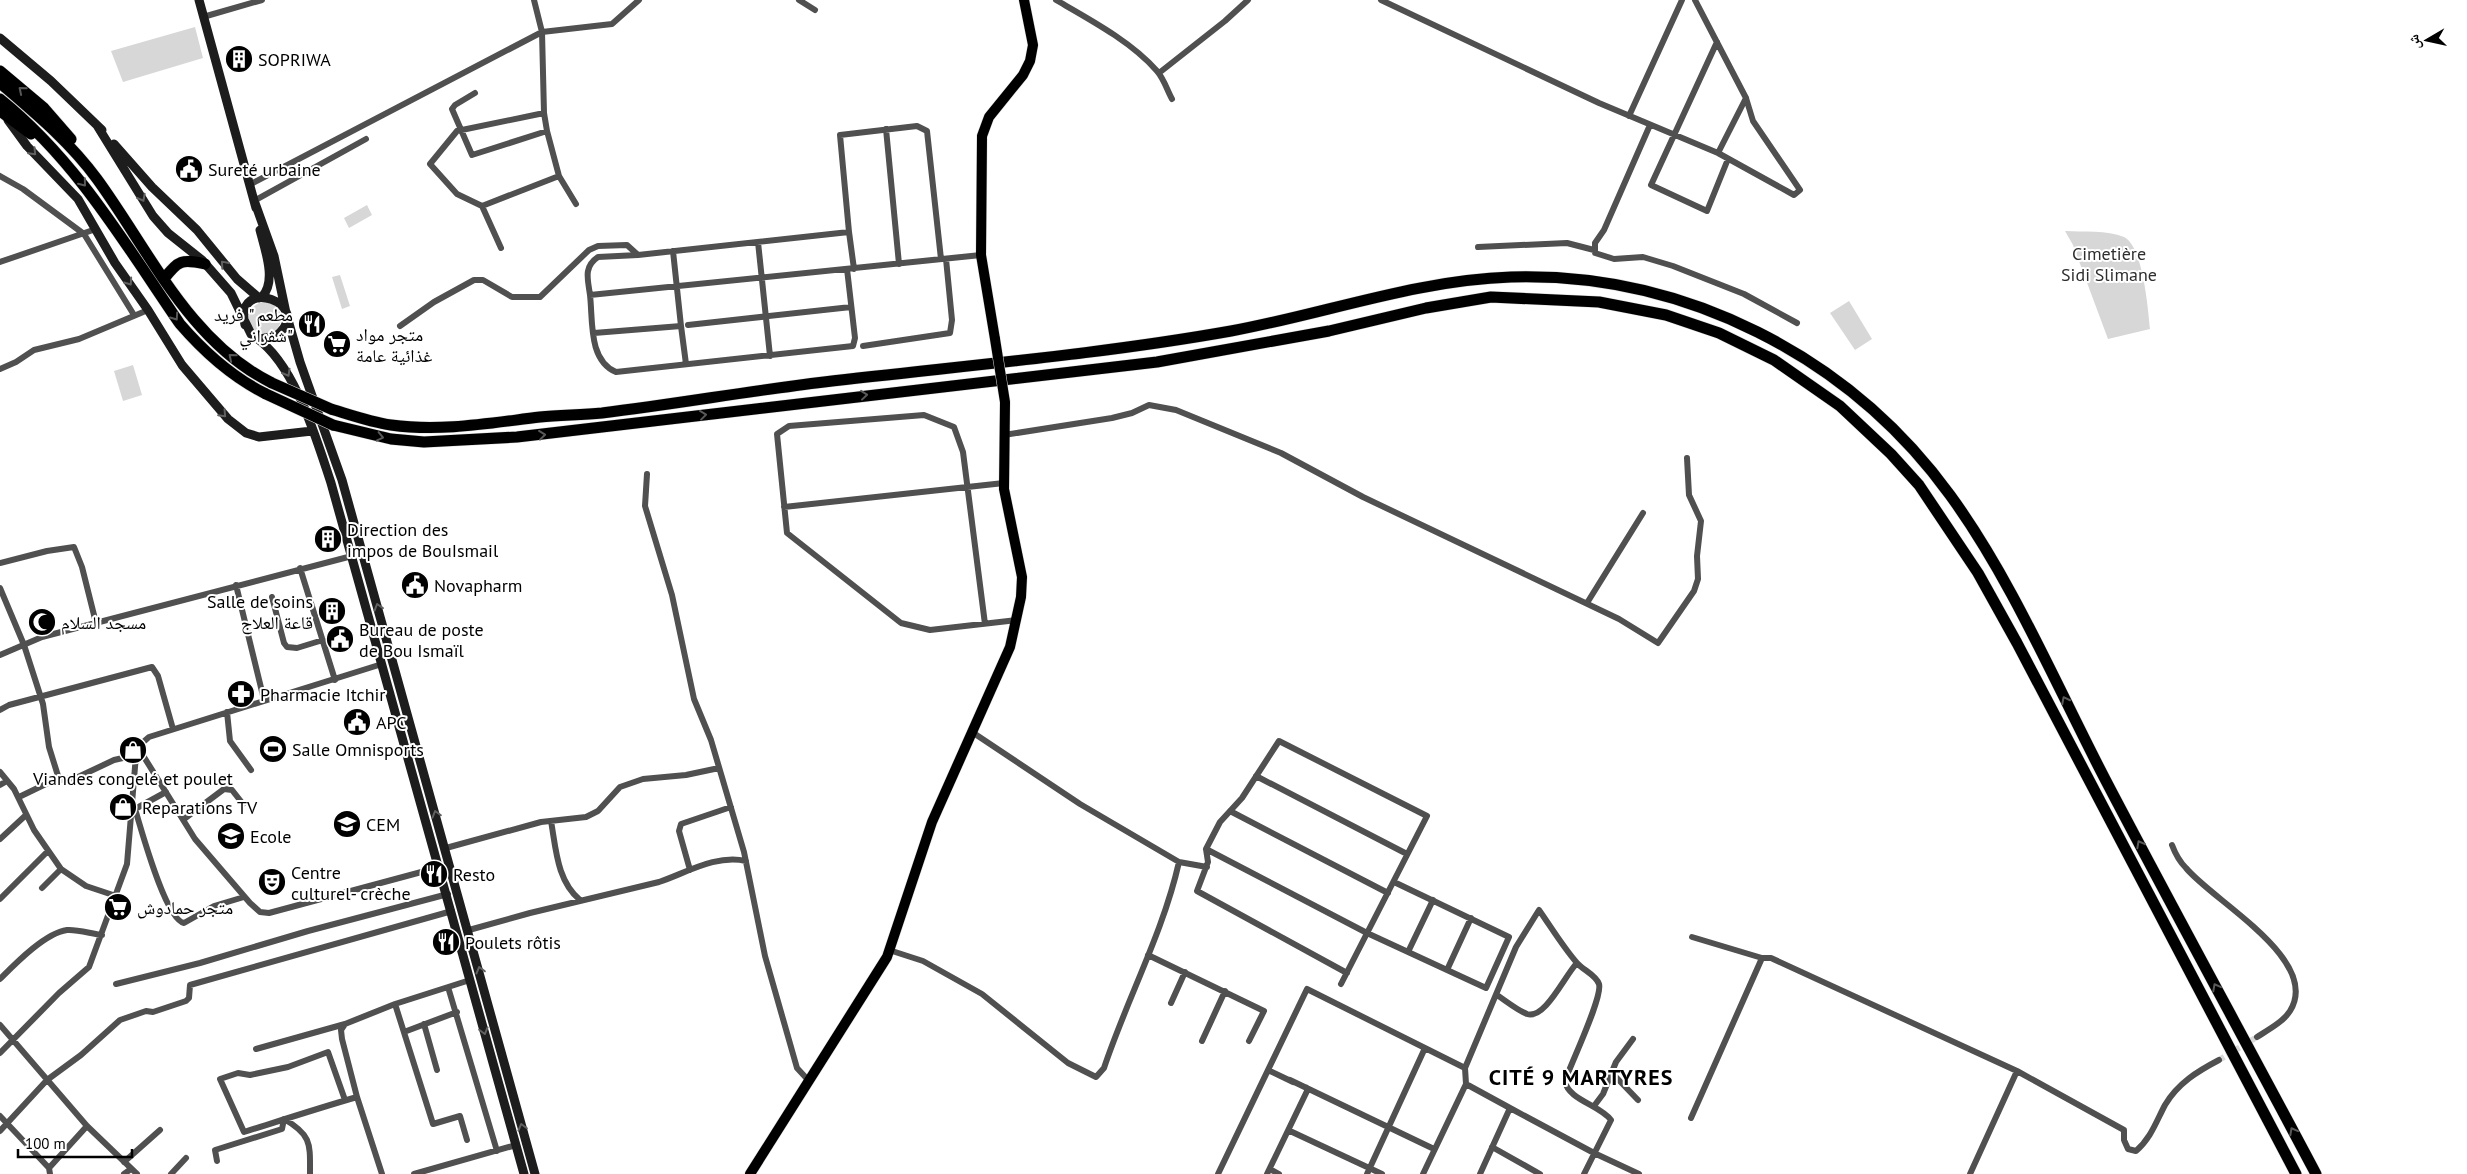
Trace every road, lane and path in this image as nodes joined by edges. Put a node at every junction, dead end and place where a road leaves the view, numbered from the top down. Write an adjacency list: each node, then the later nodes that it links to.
1 (199, 0): 13 (main road)
2 (262, 0): 13 (street)
3 (534, 0): 14 (street)
4 (639, 0): 14 (street)
5 (799, 0): 12 (street)
6 (1024, 0): 53 (main road)
7 (1056, 0): 18 (street)
8 (1248, 0): 18 (street)
9 (1381, 0): 26 (street)
10 (1682, 0): 26 (street)
11 (1695, 0): 16 (street)
12 (816, 10)
13 (203, 18): 39 (main road)
14 (542, 32): 25 (street); 39 (street)
15 (0, 38): 28 (main road)
16 (1717, 42): 21 (street); 32 (street)
17 (0, 71): 43 (highway, one-way to 17)
18 (1159, 73): 23 (street)
19 (0, 84): 43 (highway)
20 (475, 93): 29 (street)
21 (1746, 98): 34 (street); 36 (street)
22 (0, 99): 35 (highway)
23 (1172, 99)
24 (2, 112): 35 (highway); 44 (main road, one-way to 44)
25 (544, 113): 29 (street); 31 (street)
26 (1629, 116): 27 (street)
27 (1650, 125): 32 (street); 50 (street)
28 (98, 127): 56 (main road, one-way to 56); 63 (main road, one-way to 28)
29 (461, 129): 31 (street); 42 (street)
30 (886, 130): 45 (street); 54 (street); 57 (street)
31 (547, 132): 38 (street)
32 (1674, 135): 34 (street); 36 (street)
33 (366, 139): 40 (street)
34 (1718, 154): 36 (street)
35 (62, 158): 238 (highway, one-way to 238, bridge)
36 (1728, 159)
37 (0, 176): 46 (street)
38 (559, 176): 41 (street); 42 (street)
39 (249, 185): 40 (main road)
40 (254, 202): 63 (main road); 66 (main road)
41 (576, 204)
42 (482, 206): 49 (street)
43 (117, 208): 60 (highway)
44 (96, 229): 46 (street); 65 (main road, one-way to 65)
45 (849, 232): 47 (street); 58 (street)
46 (84, 234): 55 (street); 67 (street)
47 (758, 242): 51 (street); 59 (street)
48 (1478, 247): 50 (street)
49 (501, 248)
50 (1594, 250): 69 (street)
51 (674, 251): 52 (street); 61 (street)
52 (638, 255): 62 (street); 72 (street)
53 (981, 255): 54 (street); 80 (main road, bridge)
54 (944, 259): 57 (street); 75 (street)
55 (0, 262)
56 (205, 264): 60 (highway); 70 (main road)
57 (900, 264): 58 (street)
58 (851, 269): 59 (street); 64 (street)
59 (763, 278): 61 (street); 68 (street)
60 (164, 280): 239 (highway, one-way to 60, bridge)
61 (677, 287): 62 (street); 71 (street)
62 (590, 295): 73 (street)
63 (260, 297): 66 (main road); 70 (main road)
64 (851, 307): 68 (street); 76 (street)
65 (148, 310): 67 (street); 79 (main road, one-way to 79)
66 (286, 313): 74 (main road); 127 (main road, one-way to 66)
67 (134, 315): 78 (street)
68 (766, 316): 71 (street); 76 (street)
69 (1797, 323)
70 (245, 325): 74 (main road)
71 (684, 325): 73 (street); 77 (street)
72 (400, 326)
73 (594, 333): 77 (street)
74 (255, 337): 79 (main road, one-way to 79)
75 (863, 346)
76 (770, 356): 77 (street)
77 (686, 364)
78 (0, 369)
79 (312, 431): 87 (main road)
80 (1004, 435): 83 (main road); 93 (street)
81 (1687, 458): 93 (street)
82 (647, 474): 109 (street)
83 (1004, 483): 84 (street); 94 (main road)
84 (967, 487): 85 (street); 85 (street); 96 (street)
85 (784, 507): 96 (street)
86 (1643, 513): 93 (street)
87 (352, 556): 89 (street); 100 (main road)
88 (0, 563): 95 (street)
89 (300, 568): 90 (street); 97 (street)
90 (236, 585): 95 (street); 103 (street)
91 (0, 588): 98 (street)
92 (272, 597): 97 (street)
93 (1586, 603)
94 (1017, 620): 96 (street); 107 (main road)
95 (96, 623): 98 (street)
96 (985, 624)
97 (323, 640): 101 (street)
98 (24, 645): 99 (street); 102 (street)
99 (0, 655)
100 (382, 664): 101 (street); 133 (main road)
101 (335, 680): 103 (street)
102 (41, 696): 104 (street); 106 (street); 113 (street)
103 (264, 700): 105 (street)
104 (0, 710)
105 (226, 712): 106 (street); 110 (street)
106 (173, 729): 108 (street)
107 (972, 732): 132 (street); 152 (main road)
108 (137, 752): 113 (street); 116 (street); 120 (street)
109 (719, 768): 119 (street); 124 (street)
110 (251, 770)
111 (0, 772): 114 (street)
112 (1256, 776): 121 (street); 130 (street); 130 (street)
113 (59, 779): 117 (street)
114 (7, 781): 115 (street); 117 (street)
115 (0, 786)
116 (166, 792): 120 (street); 123 (street)
117 (19, 797): 122 (street)
118 (243, 804): 123 (street)
119 (731, 807): 131 (street); 136 (street)
120 (133, 809): 141 (street); 142 (street)
121 (1230, 811): 128 (street); 139 (street)
122 (26, 815): 125 (street); 129 (street)
123 (184, 820): 142 (street)
124 (551, 821): 127 (street); 144 (street)
125 (0, 839)
126 (2172, 845): 174 (street)
127 (446, 848): 148 (main road)
128 (1206, 849): 134 (street); 149 (street)
129 (48, 851): 135 (street); 143 (street)
130 (1407, 854): 137 (street)
131 (746, 861): 136 (street); 190 (street)
132 (1179, 862): 134 (street); 154 (street)
133 (440, 867): 140 (main road); 142 (street)
134 (1206, 867): 159 (street)
135 (61, 869): 138 (street); 141 (street)
136 (690, 870): 144 (street)
137 (1394, 882): 139 (street); 145 (street)
138 (42, 888)
139 (1388, 893): 149 (street)
140 (448, 894): 146 (main road); 162 (street)
141 (116, 896): 150 (street)
142 (244, 897)
143 (0, 899)
144 (580, 900): 148 (street)
145 (1433, 900): 147 (street); 153 (street)
146 (452, 911): 161 (main road); 188 (street)
147 (1470, 918): 157 (street); 157 (street)
148 (469, 930): 227 (main road, one-way to 148)
149 (1367, 933): 153 (street); 159 (street)
150 (102, 935): 160 (street); 176 (street)
151 (1692, 937): 155 (street)
152 (890, 950): 154 (street); 190 (main road)
153 (1408, 952): 157 (street)
154 (1148, 955): 158 (street)
155 (1762, 958): 186 (street); 199 (street)
156 (1577, 963): 166 (street); 166 (street); 196 (street)
157 (1447, 970)
158 (1184, 972): 165 (street); 167 (street)
159 (1347, 973): 163 (street)
160 (0, 979)
161 (470, 980): 164 (street); 208 (main road, one-way to 208)
162 (116, 984)
163 (1341, 984)
164 (448, 987): 168 (street); 169 (street)
165 (1225, 991): 177 (street); 178 (street)
166 (1497, 995): 183 (street)
167 (1171, 1003)
168 (395, 1004): 170 (street); 173 (street)
169 (457, 1012): 171 (street); 211 (street)
170 (346, 1024): 180 (street); 193 (street)
171 (424, 1024): 173 (street); 184 (street)
172 (0, 1025): 176 (street)
173 (404, 1032): 207 (street)
174 (2257, 1037)
175 (1633, 1039): 187 (street)
176 (12, 1040): 181 (street); 188 (street)
177 (1202, 1041)
178 (1249, 1041)
179 (1425, 1048): 183 (street); 185 (street); 203 (street)
180 (256, 1049)
181 (0, 1053)
182 (2219, 1060): 186 (street)
183 (1465, 1068): 191 (street)
184 (437, 1070)
185 (1268, 1070): 192 (street); 229 (street)
186 (2017, 1071): 237 (street)
187 (1612, 1073): 195 (street); 196 (street)
188 (47, 1080): 201 (street); 202 (street)
189 (1290, 1080): 192 (street)
190 (809, 1081): 228 (main road)
191 (1466, 1084): 197 (street); 210 (street)
192 (1308, 1089): 203 (street); 205 (street)
193 (357, 1096): 194 (street); 224 (street)
194 (345, 1100): 200 (street); 200 (street)
195 (1638, 1100)
196 (1594, 1106): 212 (street)
197 (1510, 1108): 209 (street); 212 (street)
198 (0, 1116): 201 (street)
199 (1691, 1118)
200 (284, 1119): 214 (street); 223 (street)
201 (8, 1124): 206 (street); 217 (street)
202 (87, 1126): 215 (street); 217 (street)
203 (1389, 1128): 210 (street); 218 (street)
204 (160, 1130): 215 (street)
205 (1290, 1130): 218 (street); 219 (street)
206 (0, 1131)
207 (467, 1140)
208 (516, 1145): 211 (street); 226 (main road)
209 (1492, 1147): 233 (street); 234 (street)
210 (1434, 1149): 232 (street)
211 (497, 1151): 225 (street)
212 (1594, 1153): 235 (street); 236 (street)
213 (186, 1158): 222 (street)
214 (217, 1161)
215 (124, 1162): 216 (street)
216 (131, 1169): 220 (street); 221 (street)
217 (49, 1171)
218 (1369, 1171): 231 (street)
219 (1268, 1172): 230 (street)
220 (124, 1174)
221 (137, 1174)
222 (171, 1174)
223 (310, 1174)
224 (382, 1174)
225 (414, 1174)
226 (524, 1174)
227 (535, 1174)
228 (750, 1174)
229 (1218, 1174)
230 (1279, 1174)
231 (1382, 1174)
232 (1422, 1174)
233 (1480, 1174)
234 (1540, 1174)
235 (1584, 1174)
236 (1639, 1174)
237 (1970, 1174)
238 (2296, 1174)
239 (2316, 1174)

